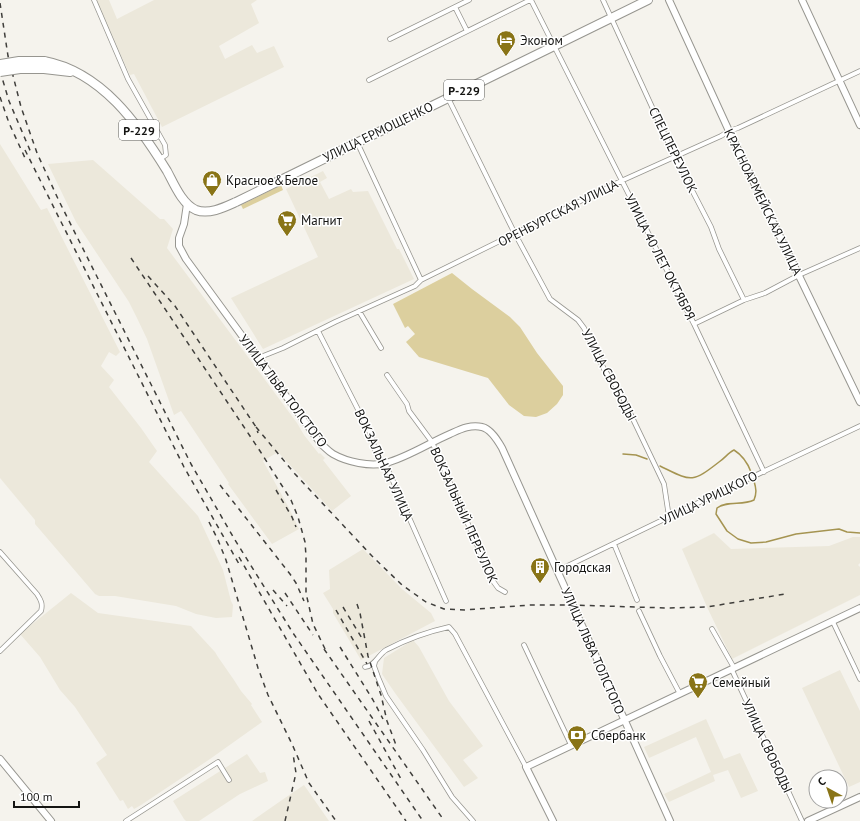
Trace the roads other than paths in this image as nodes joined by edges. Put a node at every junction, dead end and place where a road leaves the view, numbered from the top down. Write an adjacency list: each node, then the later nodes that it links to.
1 (94, 0): 24 (street)
2 (469, 0): 8 (street)
3 (531, 0): 10 (street); 12 (street, УЛИЦА 40 ЛЕТ ОКТЯБРЯ)
4 (603, 0): 9 (street, СПЕЦПЕРЕУЛОК)
5 (648, 0): 9 (highway, УЛИЦА ЕРМОЩЕНКО / Р-229)
6 (669, 0): 21 (street, КРАСНОАРМЕЙСКАЯ УЛИЦА)
7 (802, 0): 18 (street)
8 (454, 7): 10 (street); 11 (street)
9 (611, 18): 12 (highway, УЛИЦА ЕРМОЩЕНКО / Р-229); 23 (street, СПЕЦПЕРЕУЛОК)
10 (467, 31): 17 (street)
11 (390, 39)
12 (554, 46): 19 (highway, УЛИЦА ЕРМОЩЕНКО / Р-229); 25 (street, УЛИЦА 40 ЛЕТ ОКТЯБРЯ)
13 (0, 64): 14 (highway, Р-229, bridge)
14 (44, 65): 16 (highway, Р-229, bridge); 24 (highway, Р-229)
15 (860, 71): 18 (street, ОРЕНБУРГСКАЯ УЛИЦА)
16 (0, 72)
17 (369, 80)
18 (839, 81): 20 (street); 21 (street, ОРЕНБУРГСКАЯ УЛИЦА)
19 (448, 97): 22 (highway, УЛИЦА ЕРМОЩЕНКО / Р-229); 27 (street, УЛИЦА СВОБОДЫ)
20 (860, 126)
21 (728, 131): 23 (street, ОРЕНБУРГСКАЯ УЛИЦА); 29 (street, КРАСНОАРМЕЙСКАЯ УЛИЦА)
22 (357, 142): 26 (highway, УЛИЦА ЕРМОЩЕНКО / Р-229); 30 (street)
23 (675, 157): 25 (street, ОРЕНБУРГСКАЯ УЛИЦА); 31 (street, СПЕЦПЕРЕУЛОК)
24 (159, 159): 26 (highway, Р-229)
25 (621, 181): 27 (street, ОРЕНБУРГСКАЯ УЛИЦА); 33 (street, УЛИЦА 40 ЛЕТ ОКТЯБРЯ)
26 (187, 204): 36 (street, УЛИЦА ЛЬВА ТОЛСТОГО)
27 (516, 234): 30 (street, ОРЕНБУРГСКАЯ УЛИЦА); 43 (street, УЛИЦА СВОБОДЫ)
28 (860, 248): 29 (street)
29 (799, 276): 31 (street); 38 (street, КРАСНОАРМЕЙСКАЯ УЛИЦА)
30 (421, 280): 32 (street, ОРЕНБУРГСКАЯ УЛИЦА)
31 (744, 300): 33 (street)
32 (359, 311): 34 (street, ОРЕНБУРГСКАЯ УЛИЦА); 35 (street)
33 (694, 324): 42 (street, УЛИЦА 40 ЛЕТ ОКТЯБРЯ)
34 (318, 331): 36 (street, ОРЕНБУРГСКАЯ УЛИЦА); 41 (street, ВОКЗАЛЬНАЯ УЛИЦА)
35 (381, 348)
36 (258, 358): 41 (street, УЛИЦА ЛЬВА ТОЛСТОГО)
37 (387, 375): 40 (street, ВОКЗАЛЬНЫЙ ПЕРЕУЛОК)
38 (860, 402)
39 (860, 426): 42 (street, УЛИЦА УРИЦКОГО)
40 (432, 442): 41 (street, УЛИЦА ЛЬВА ТОЛСТОГО); 46 (street, УЛИЦА ЛЬВА ТОЛСТОГО); 47 (street, ВОКЗАЛЬНЫЙ ПЕРЕУЛОК)
41 (385, 463): 49 (street, ВОКЗАЛЬНАЯ УЛИЦА)
42 (764, 472): 43 (street, УЛИЦА УРИЦКОГО)
43 (669, 517): 44 (street, УЛИЦА УРИЦКОГО)
44 (614, 544): 46 (street, УЛИЦА УРИЦКОГО); 48 (street)
45 (0, 552): 55 (street)
46 (557, 571): 61 (street, УЛИЦА ЛЬВА ТОЛСТОГО)
47 (505, 592)
48 (638, 600)
49 (446, 601)
50 (860, 608): 52 (street)
51 (640, 611): 60 (street)
52 (833, 622): 58 (street); 59 (street)
53 (712, 629): 58 (street, УЛИЦА СВОБОДЫ)
54 (524, 645): 62 (street)
55 (0, 651)
56 (375, 662): 57 (street); 64 (street); 69 (street)
57 (365, 667)
58 (732, 670): 60 (street); 72 (street, УЛИЦА СВОБОДЫ)
59 (860, 680)
60 (680, 694): 61 (street)
61 (624, 720): 62 (street); 71 (street, УЛИЦА ЛЬВА ТОЛСТОГО)
62 (571, 745): 64 (street)
63 (0, 759): 67 (street)
64 (526, 768): 70 (street)
65 (229, 780): 68 (street)
66 (860, 797): 73 (street)
67 (51, 821)
68 (126, 821)
69 (473, 821)
70 (553, 821)
71 (670, 821)
72 (802, 821)
73 (808, 821)

